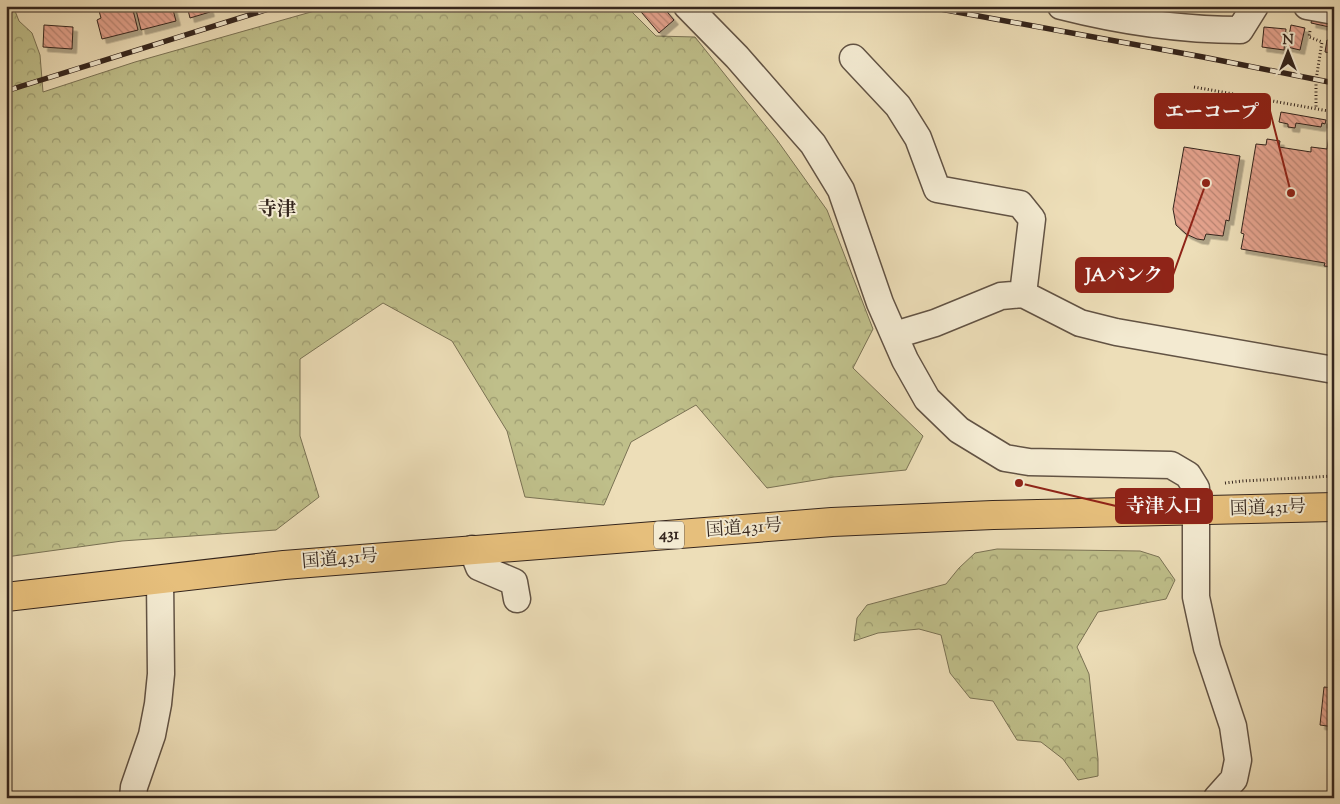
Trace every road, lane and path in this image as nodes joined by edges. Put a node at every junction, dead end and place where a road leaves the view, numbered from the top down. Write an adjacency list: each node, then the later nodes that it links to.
1 (687, 6): 10 (street)
2 (1061, 6): 3 (street)
3 (1255, 6)
4 (1318, 8): 7 (path)
5 (853, 58): 9 (street)
6 (1194, 87): 7 (path)
7 (1316, 108): 8 (path)
8 (1334, 112)
9 (1023, 294): 10 (street); 11 (street)
10 (895, 335): 13 (street)
11 (1334, 370)
12 (1334, 507): 13 (highway, 国道431号 / 431)
13 (1195, 511): 14 (highway, 国道431号 / 431); 19 (street)
14 (472, 549): 15 (highway, 国道431号 / 431); 17 (street)
15 (160, 580): 16 (highway, 国道431号 / 431); 18 (street)
16 (6, 598)
17 (517, 600)
18 (133, 798)
19 (1217, 798)

